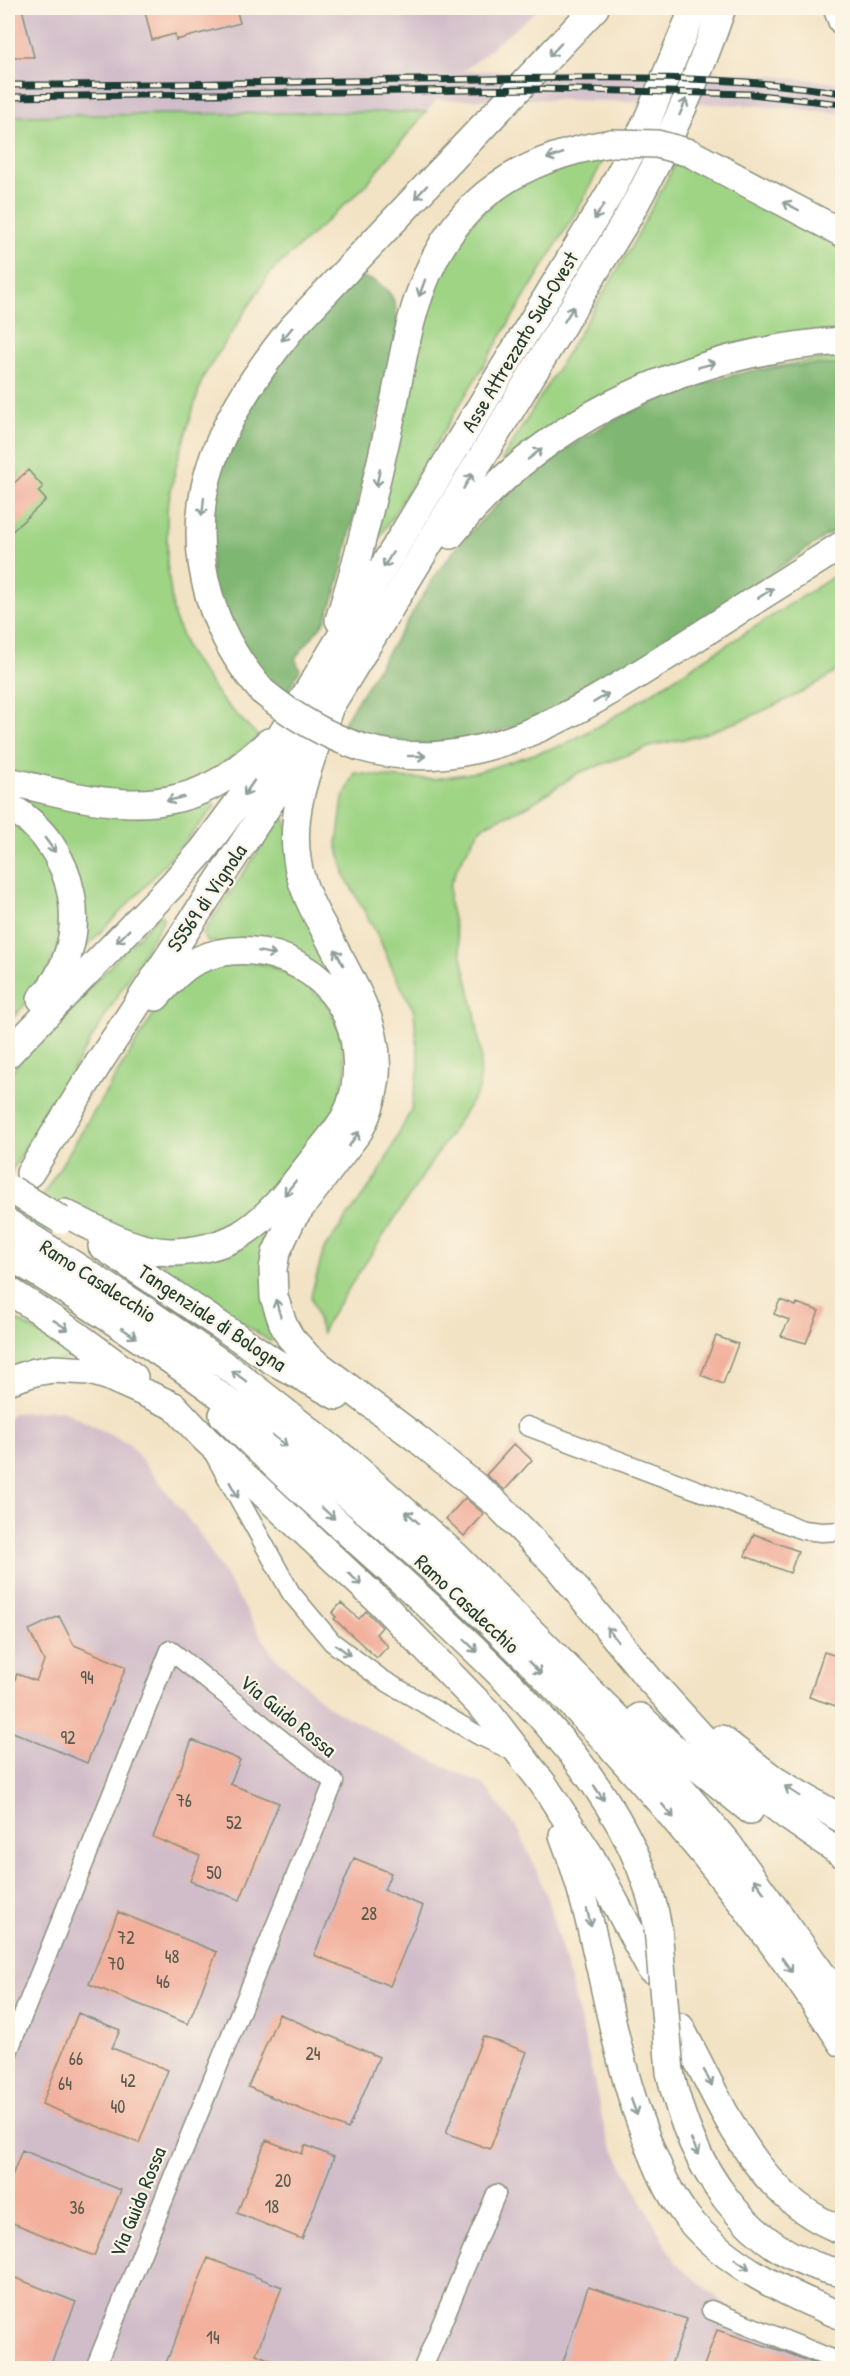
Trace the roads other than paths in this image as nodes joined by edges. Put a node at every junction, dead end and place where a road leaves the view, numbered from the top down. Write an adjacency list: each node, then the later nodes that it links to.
1 (595, 8): 8 (highway, one-way to 8, bridge)
2 (694, 8): 10 (highway, Asse Attrezzato Sud-Ovest, one-way to 10)
3 (722, 8): 9 (highway, Asse Attrezzato Sud-Ovest, one-way to 3)
4 (837, 8): 5 (highway)
5 (843, 21)
6 (843, 233): 10 (highway, one-way to 10, bridge)
7 (843, 341): 9 (highway, one-way to 7)
8 (843, 545)
9 (384, 621): 11 (highway, SS569 di Vignola)
10 (325, 665): 12 (highway, SS569 di Vignola)
11 (329, 709): 17 (highway, SS569 di Vignola); 28 (highway, one-way to 11)
12 (292, 721): 13 (highway, one-way to 13); 16 (highway, SS569 di Vignola, one-way to 16)
13 (8, 781)
14 (8, 806): 15 (highway, one-way to 15)
15 (8, 1044)
16 (8, 1054)
17 (100, 1061): 18 (highway, SS569 di Vignola); 19 (highway, one-way to 19)
18 (17, 1184): 19 (highway, Tangenziale di Bologna, bridge)
19 (62, 1217): 28 (highway, Tangenziale di Bologna)
20 (8, 1223): 30 (highway, Ramo Casalecchio, one-way to 20)
21 (18, 1261): 23 (highway, Ramo Casalecchio, one-way to 23)
22 (10, 1291): 25 (highway, one-way to 25)
23 (164, 1357): 40 (highway, Ramo Casalecchio, one-way to 40); 44 (highway, one-way to 44, bridge)
24 (8, 1382): 25 (highway)
25 (174, 1406): 27 (highway)
26 (527, 1426): 29 (street)
27 (205, 1439): 32 (highway, one-way to 32); 32 (street, one-way to 32)
28 (420, 1442): 31 (highway, one-way to 28)
29 (842, 1531)
30 (456, 1556): 36 (highway); 38 (highway, Ramo Casalecchio, one-way to 30)
31 (649, 1679): 34 (highway, one-way to 31); 35 (highway)
32 (520, 1754): 33 (highway)
33 (544, 1785): 37 (highway); 46 (highway, one-way to 46)
34 (843, 1819)
35 (843, 1854)
36 (843, 1875)
37 (651, 1970)
38 (843, 2002)
39 (680, 2026): 43 (highway, one-way to 43)
40 (843, 2043)
41 (8, 2052): 48 (street, Via Guido Rossa)
42 (496, 2194): 49 (street)
43 (843, 2230)
44 (843, 2273)
45 (711, 2310): 47 (street)
46 (843, 2316)
47 (843, 2363)
48 (95, 2368)
49 (423, 2368)

